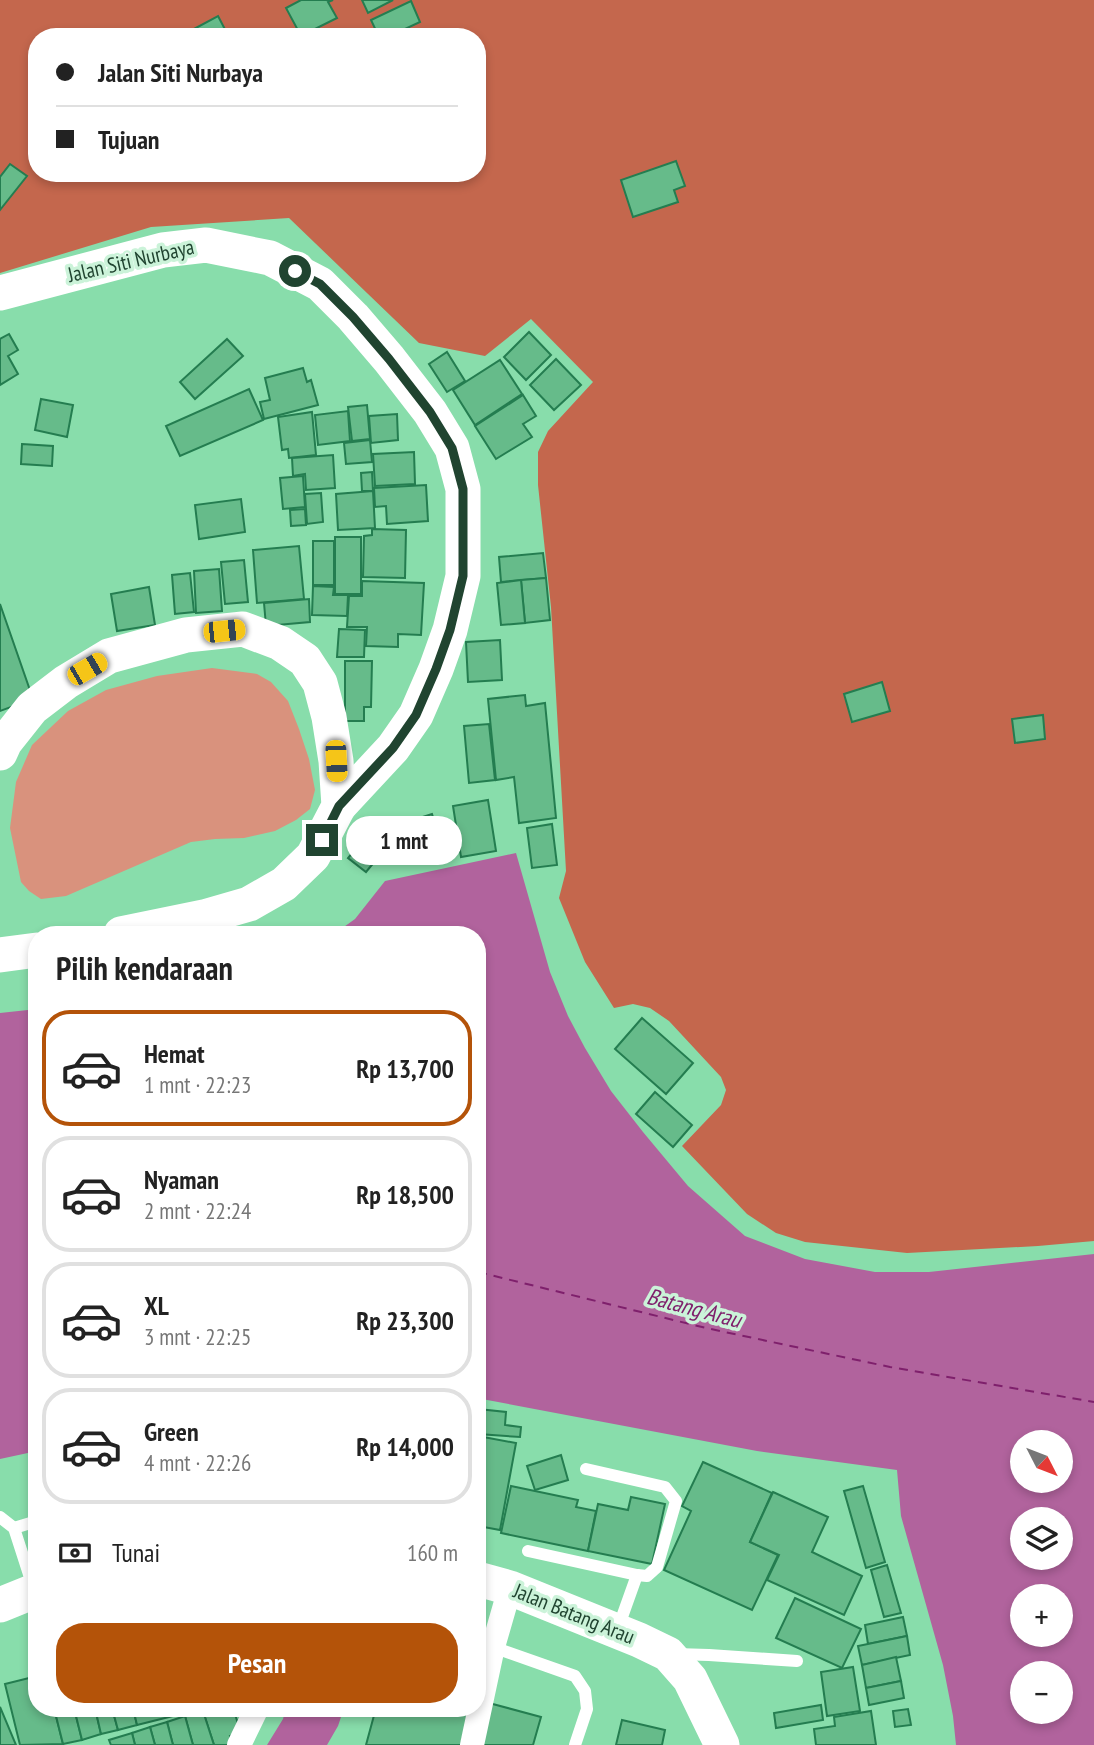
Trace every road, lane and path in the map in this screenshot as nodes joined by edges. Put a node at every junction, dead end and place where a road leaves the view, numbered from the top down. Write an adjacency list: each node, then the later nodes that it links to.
1 (0, 293): 3 (street, Jalan Siti Nurbaya)
2 (0, 753): 3 (street)
3 (339, 806): 4 (street, Jalan Siti Nurbaya)
4 (158, 926)
5 (28, 951): 6 (street)
6 (0, 956)
7 (586, 1469): 13 (lane)
8 (0, 1517): 10 (lane)
9 (28, 1524): 10 (lane)
10 (14, 1528): 12 (lane)
11 (528, 1551): 13 (lane)
12 (28, 1569)
13 (637, 1575): 17 (lane)
14 (494, 1584): 17 (street, Jalan Batang Arau); 18 (street)
15 (28, 1593): 16 (street)
16 (0, 1605)
17 (617, 1631): 19 (street, Jalan Batang Arau)
18 (493, 1647): 21 (street); 26 (lane)
19 (668, 1654): 20 (lane); 27 (street)
20 (797, 1661)
21 (486, 1678)
22 (253, 1717): 24 (street)
23 (477, 1717): 25 (street)
24 (239, 1745)
25 (471, 1745)
26 (575, 1745)
27 (722, 1745)

